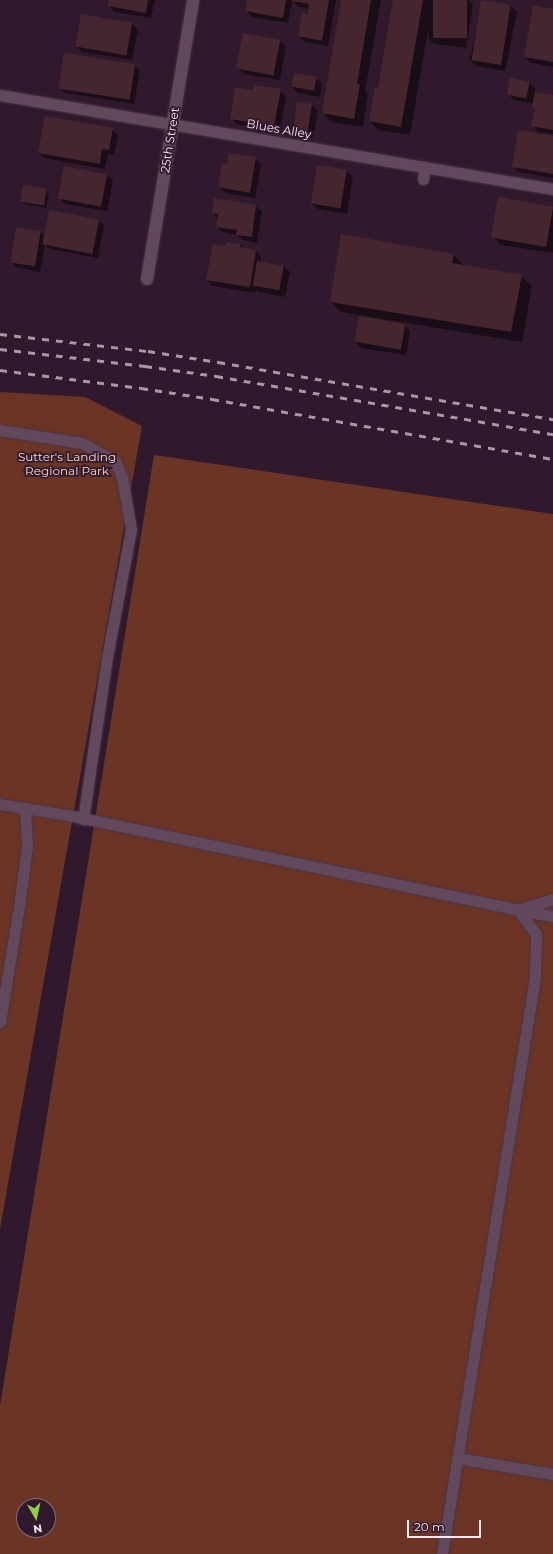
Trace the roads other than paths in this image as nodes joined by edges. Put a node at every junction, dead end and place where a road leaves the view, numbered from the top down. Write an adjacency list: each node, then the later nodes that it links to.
1 (193, 0): 3 (street, 25th Street)
2 (0, 95): 3 (lane, Blues Alley)
3 (172, 124): 4 (lane, Blues Alley); 7 (street, 25th Street)
4 (424, 168): 5 (lane); 6 (lane, Blues Alley)
5 (423, 179)
6 (553, 189)
7 (147, 279)
8 (0, 430): 11 (lane)
9 (0, 804): 10 (lane)
10 (25, 808): 11 (lane); 15 (lane)
11 (83, 819): 13 (lane)
12 (553, 899): 13 (lane)
13 (518, 910): 14 (lane); 16 (lane)
14 (553, 916)
15 (0, 1022)
16 (457, 1458): 17 (lane); 18 (lane)
17 (553, 1474)
18 (442, 1554)

